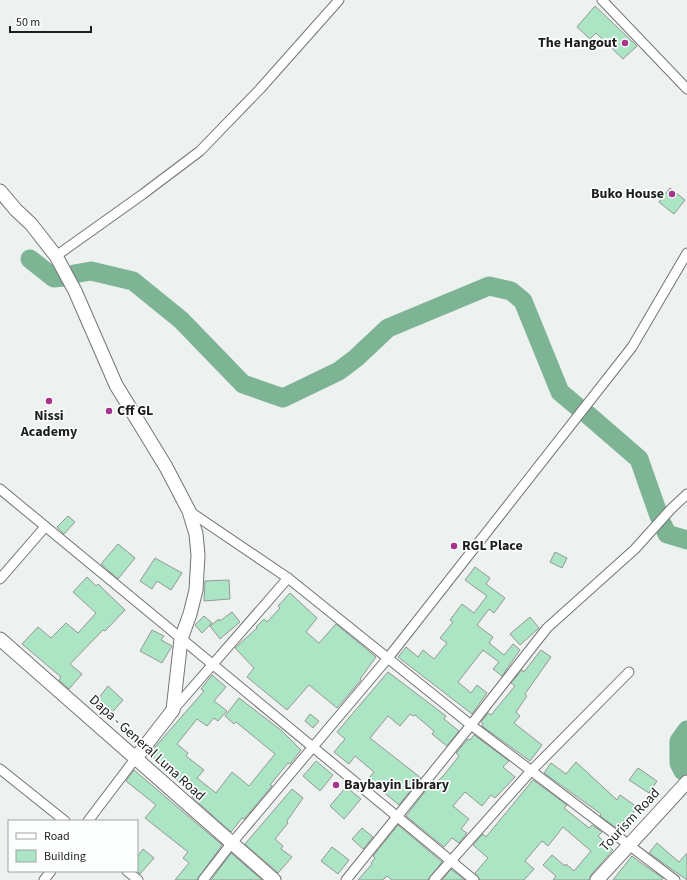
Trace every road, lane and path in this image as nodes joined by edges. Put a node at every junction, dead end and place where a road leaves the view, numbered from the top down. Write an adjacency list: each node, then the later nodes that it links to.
1 (339, 0): 6 (street)
2 (602, 0): 3 (street)
3 (687, 89)
4 (0, 191): 6 (street)
5 (687, 253): 15 (street)
6 (56, 256): 9 (street)
7 (0, 489): 10 (street)
8 (687, 494): 19 (street)
9 (189, 511): 11 (street); 14 (street)
10 (45, 527): 12 (street); 14 (street)
11 (288, 578): 15 (street); 16 (street)
12 (0, 579)
13 (0, 639): 21 (street, Dapa - General Luna Road)
14 (181, 639): 16 (street); 18 (street)
15 (388, 658): 19 (street); 20 (street)
16 (213, 664): 18 (street); 20 (street)
17 (629, 672): 23 (street)
18 (173, 710): 21 (street)
19 (471, 725): 23 (street); 25 (street)
20 (313, 746): 25 (street); 28 (street)
21 (135, 759): 27 (street); 28 (street, Dapa - General Luna Road)
22 (0, 769): 26 (street)
23 (531, 771): 29 (street); 30 (street)
24 (687, 782): 29 (street, Tourism Road)
25 (397, 817): 30 (street); 37 (street)
26 (64, 820)
27 (89, 820)
28 (231, 844): 35 (street); 36 (street, Dapa - General Luna Road)
29 (628, 846): 40 (street, Tourism Road); 41 (street)
30 (450, 861): 38 (street); 39 (street)
31 (50, 872): 33 (street)
32 (128, 872): 34 (street)
33 (44, 880)
34 (138, 880)
35 (203, 880)
36 (274, 880)
37 (346, 880)
38 (434, 880)
39 (474, 880)
40 (597, 880)
41 (675, 880)

